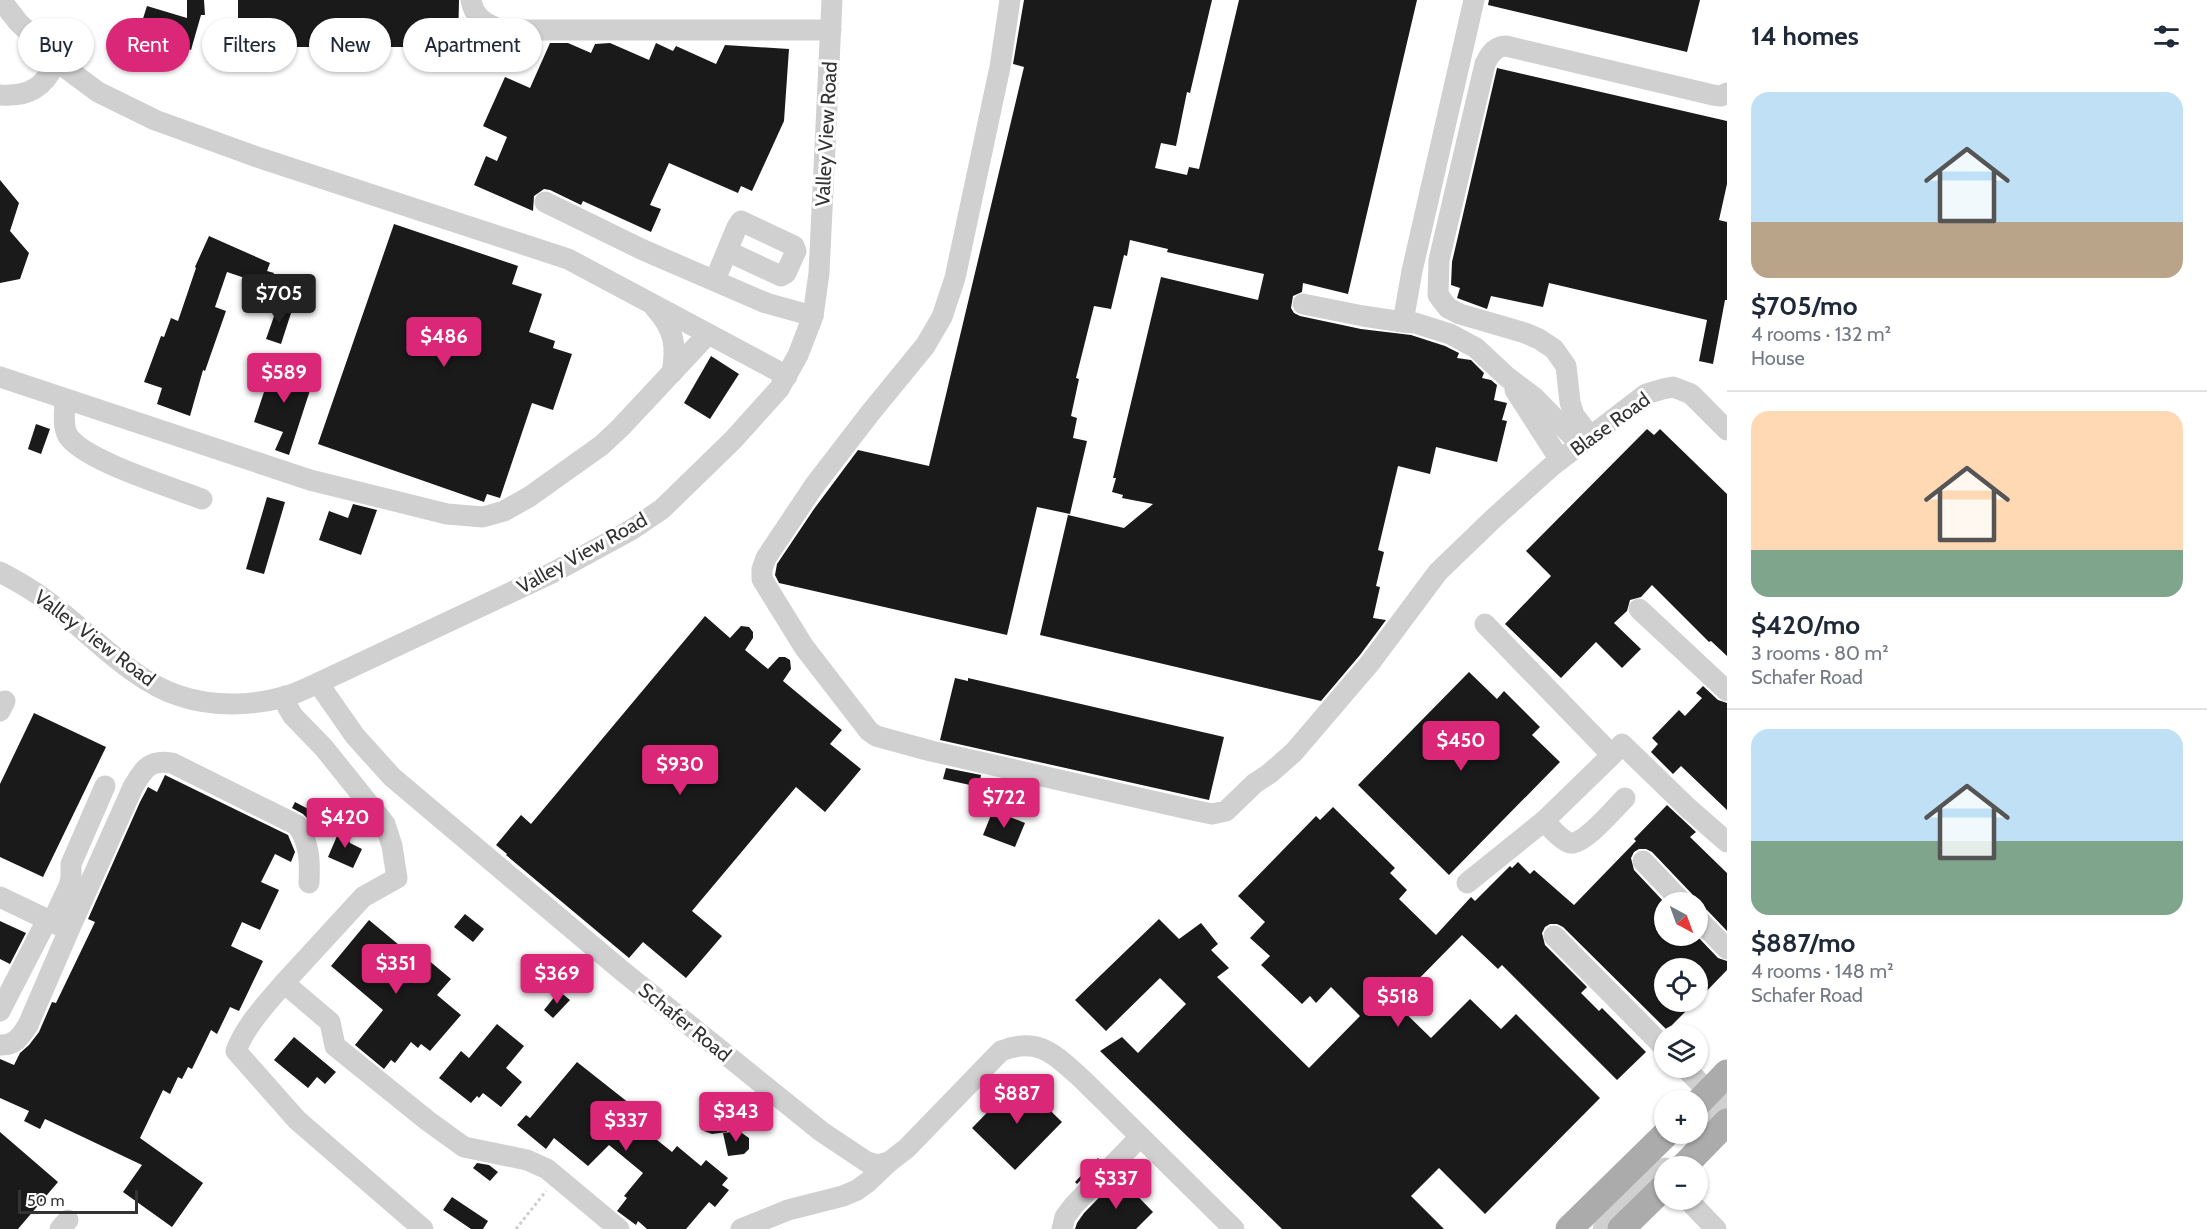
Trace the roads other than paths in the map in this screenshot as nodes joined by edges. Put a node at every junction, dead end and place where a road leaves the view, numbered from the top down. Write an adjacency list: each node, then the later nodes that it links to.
1 (1, 0): 6 (street)
2 (471, 0): 7 (street)
3 (832, 0): 7 (street, Valley View Road)
4 (1010, 0): 27 (street, Blase Road)
5 (1474, 0): 18 (street)
6 (18, 22)
7 (831, 30): 17 (street, Valley View Road)
8 (52, 72): 11 (street)
9 (72, 72): 15 (street)
10 (1727, 93): 26 (street)
11 (0, 95)
12 (545, 202): 14 (street)
13 (727, 251): 14 (street)
14 (715, 280): 17 (street)
15 (650, 302): 19 (street); 20 (street)
16 (1303, 304): 18 (street)
17 (813, 316): 21 (street, Valley View Road)
18 (1403, 322): 23 (street)
19 (708, 334): 20 (street); 21 (street)
20 (672, 373): 24 (street)
21 (787, 375): 32 (street, Valley View Road)
22 (0, 377): 24 (street)
23 (1507, 377): 26 (street); 27 (street)
24 (65, 399): 28 (street)
25 (1727, 430): 26 (street, Blase Road)
26 (1585, 440): 27 (street, Blase Road)
27 (1556, 463)
28 (202, 499)
29 (0, 572): 34 (street, Valley View Road)
30 (1639, 609): 33 (street)
31 (1485, 624): 35 (street)
32 (318, 683): 34 (street, Valley View Road); 62 (street, Schafer Road)
33 (1727, 691)
34 (285, 696): 49 (street)
35 (1612, 755): 38 (street); 39 (street)
36 (105, 786): 45 (street)
37 (1625, 798): 38 (street)
38 (1544, 821): 42 (street)
39 (1727, 842)
40 (1643, 861): 43 (street)
41 (309, 883): 45 (street)
42 (1467, 883)
43 (1673, 892)
44 (0, 897): 45 (street)
45 (56, 924): 50 (street); 52 (street)
46 (1708, 929): 48 (street)
47 (1554, 936): 51 (street)
48 (1727, 949)
49 (284, 983): 67 (street); 68 (street)
50 (0, 1011)
51 (1654, 1037)
52 (0, 1045)
53 (1698, 1078): 54 (street)
54 (1715, 1092): 55 (street)
55 (1708, 1109)
56 (1727, 1122): 61 (main road)
57 (1140, 1137): 62 (street); 70 (street); 71 (street)
58 (1656, 1144): 72 (main road)
59 (1689, 1144): 60 (street)
60 (1677, 1156)
61 (1694, 1156)
62 (889, 1162): 69 (street)
63 (1654, 1180): 73 (street)
64 (1654, 1196): 74 (main road)
65 (1683, 1210): 75 (street)
66 (1696, 1210): 76 (street)
67 (423, 1229)
68 (619, 1229)
69 (741, 1229)
70 (1062, 1229)
71 (1234, 1229)
72 (1569, 1229)
73 (1603, 1229)
74 (1620, 1229)
75 (1696, 1229)
76 (1716, 1229)

